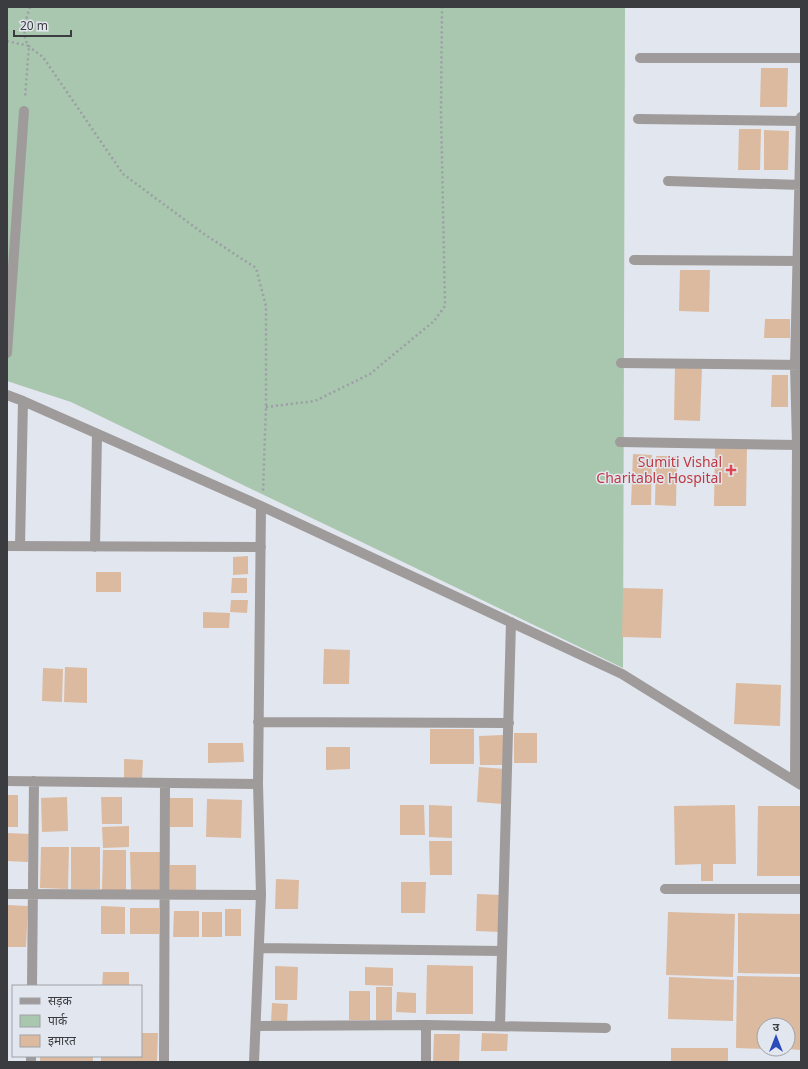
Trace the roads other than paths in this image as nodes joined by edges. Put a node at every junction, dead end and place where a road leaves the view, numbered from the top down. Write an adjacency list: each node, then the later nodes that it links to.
1 (640, 58): 2 (street)
2 (801, 58)
3 (24, 111): 11 (street)
4 (801, 117): 6 (street)
5 (638, 119): 6 (street)
6 (801, 121): 8 (street)
7 (668, 181): 8 (street)
8 (800, 185): 10 (street)
9 (634, 260): 10 (street)
10 (799, 261): 13 (street)
11 (7, 353)
12 (621, 363): 13 (street)
13 (798, 365): 18 (street)
14 (7, 395): 15 (street)
15 (23, 401): 16 (street); 21 (street)
16 (97, 434): 19 (street); 22 (street)
17 (620, 442): 18 (street)
18 (797, 445): 30 (street)
19 (261, 506): 23 (street); 24 (street)
20 (7, 546): 21 (street)
21 (20, 546): 22 (street)
22 (95, 546): 23 (street)
23 (261, 547): 25 (street)
24 (511, 622): 26 (street); 30 (street)
25 (258, 722): 26 (street); 31 (street)
26 (509, 723): 39 (street)
27 (7, 781): 28 (street)
28 (34, 781): 29 (street); 35 (street)
29 (165, 783): 31 (street); 36 (street)
30 (798, 783)
31 (258, 784): 37 (street)
32 (665, 889): 33 (street)
33 (801, 889)
34 (7, 894): 35 (street)
35 (33, 894): 36 (street); 40 (street)
36 (165, 895): 37 (street); 45 (street)
37 (261, 895): 38 (street)
38 (259, 948): 39 (street); 41 (street)
39 (502, 951): 43 (street)
40 (32, 985)
41 (256, 1026): 42 (street); 46 (street)
42 (426, 1026): 43 (street); 47 (street)
43 (500, 1026): 44 (street)
44 (606, 1028)
45 (164, 1062)
46 (254, 1062)
47 (426, 1062)

